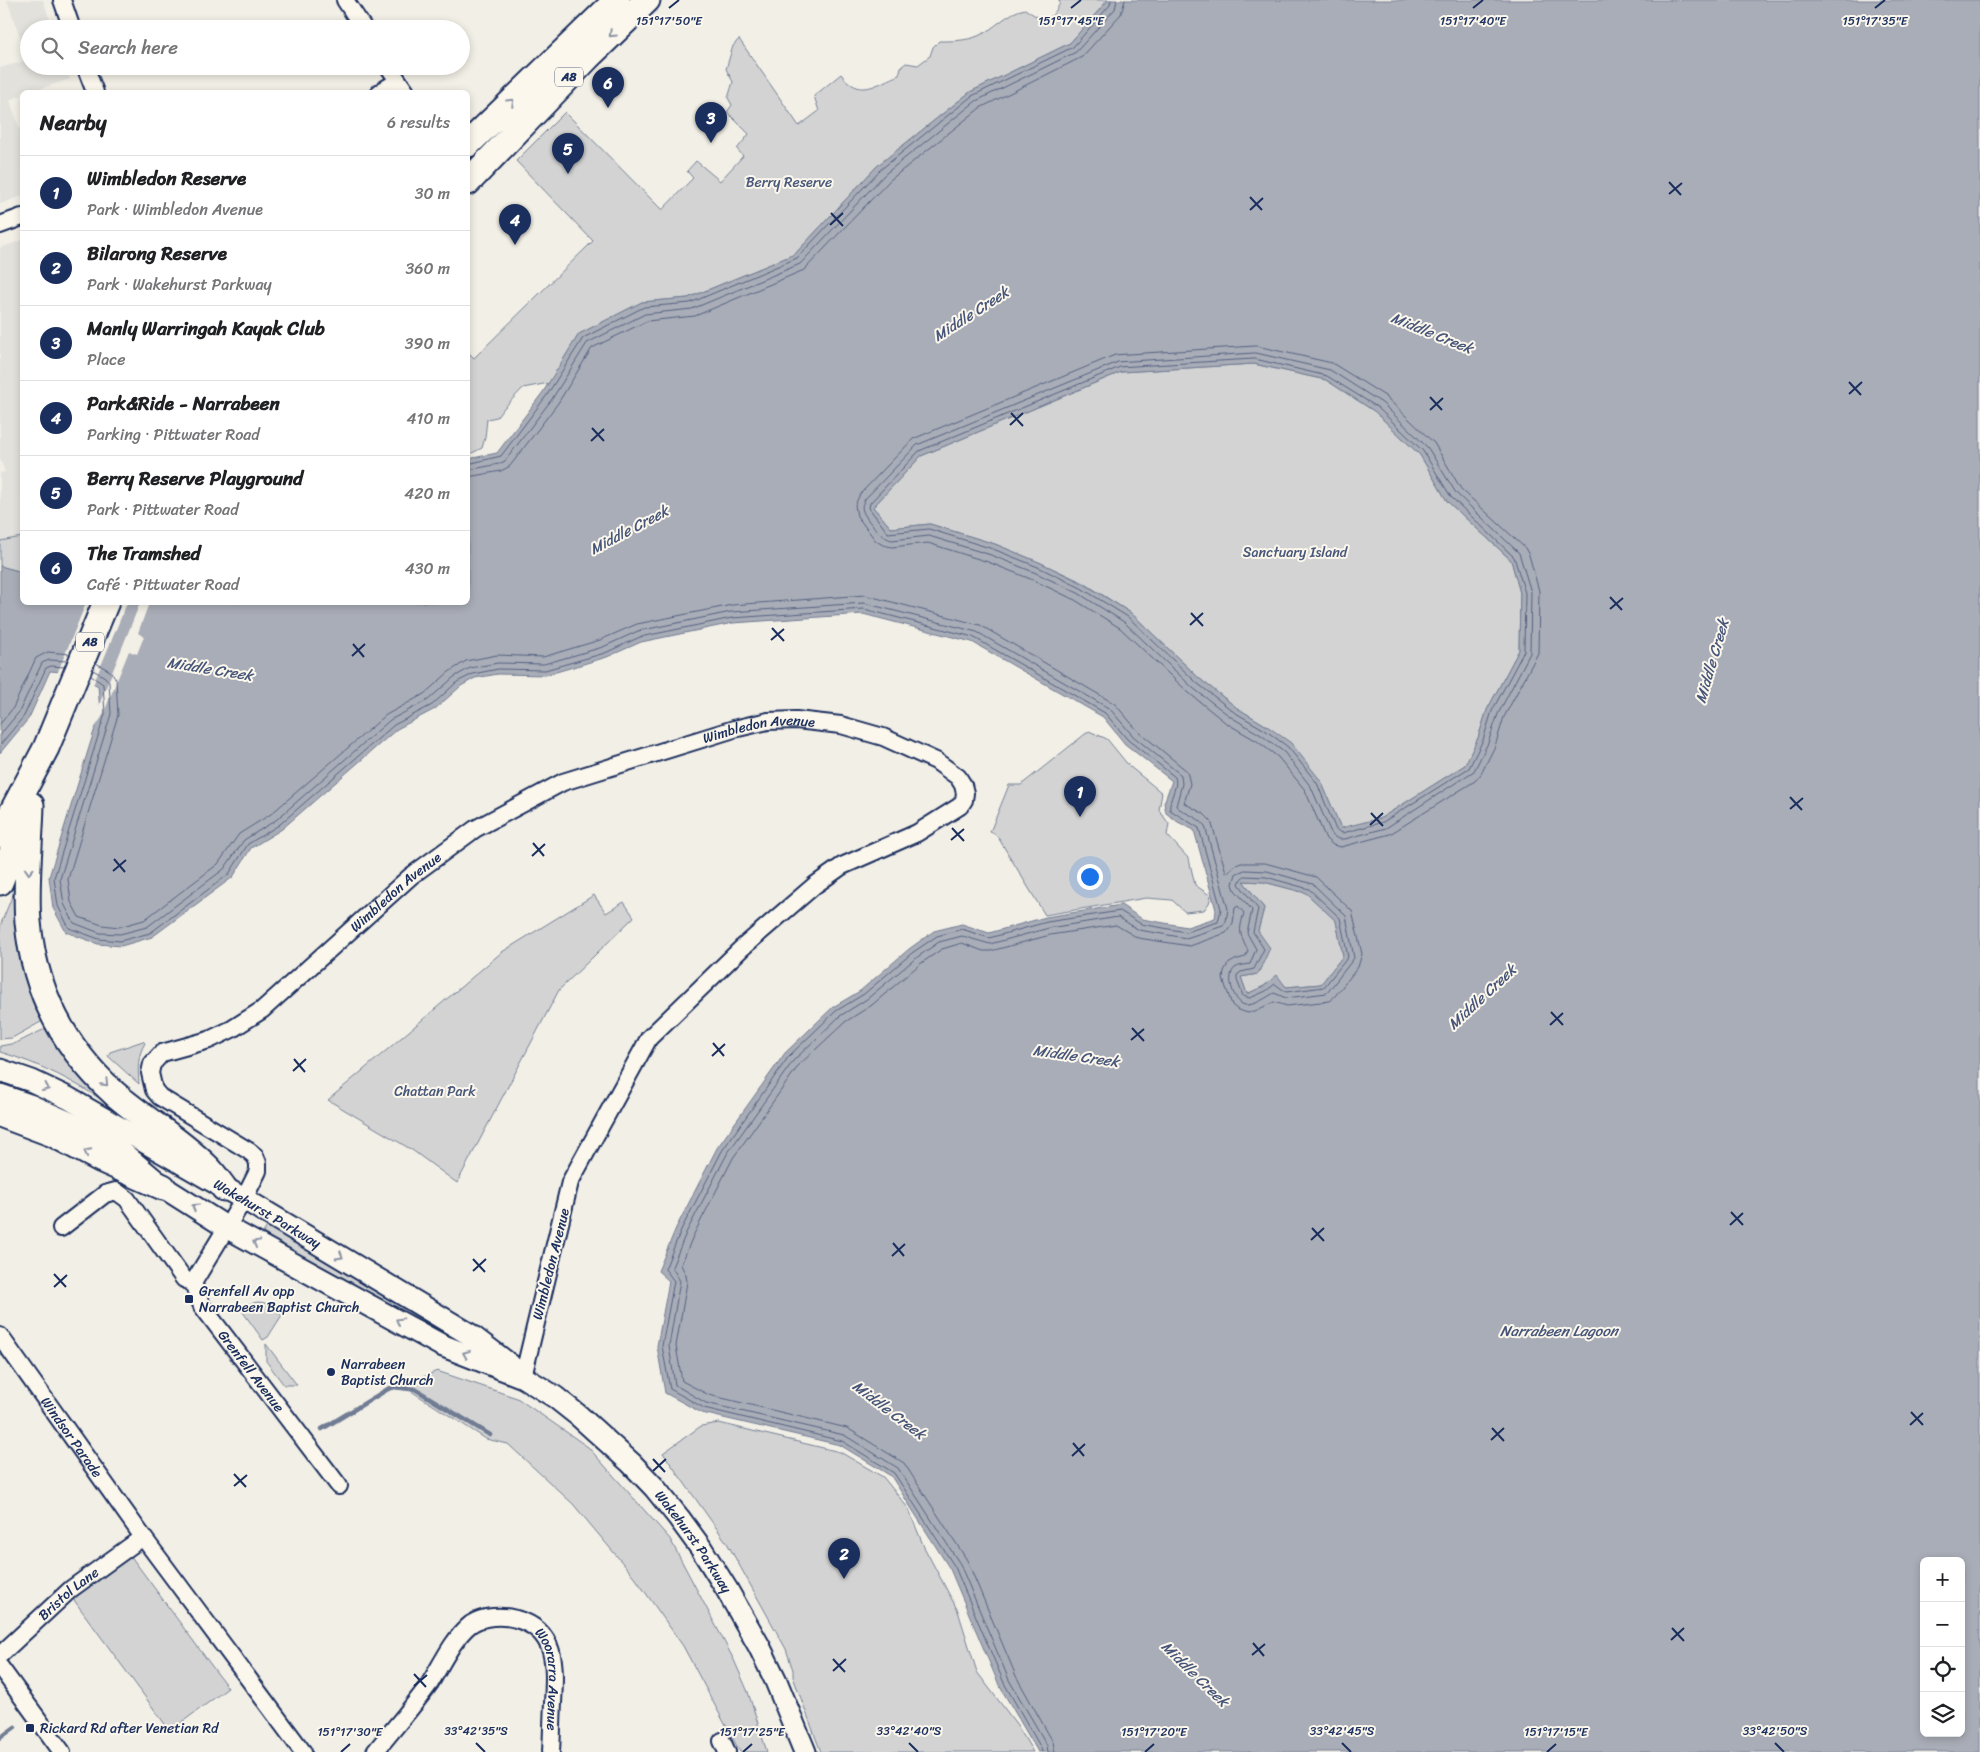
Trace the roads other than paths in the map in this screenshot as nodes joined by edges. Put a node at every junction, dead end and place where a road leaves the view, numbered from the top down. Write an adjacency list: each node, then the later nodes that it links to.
1 (62, 0): 5 (street)
2 (345, 0): 6 (street)
3 (617, 0): 12 (highway, A8, one-way to 3)
4 (646, 0): 13 (highway, A8, one-way to 13)
5 (69, 20)
6 (358, 20)
7 (89, 75): 10 (street)
8 (394, 75): 9 (street)
9 (402, 87): 11 (street)
10 (94, 90)
11 (389, 90)
12 (470, 142)
13 (470, 180)
14 (20, 218): 15 (street)
15 (0, 225)
16 (105, 605): 17 (highway, A8)
17 (46, 748): 18 (highway, A8); 19 (highway, A8)
18 (31, 805): 20 (highway, A8); 25 (highway, one-way to 25)
19 (0, 835)
20 (0, 882)
21 (0, 1070): 25 (main road, Wakehurst Parkway, one-way to 25)
22 (0, 1095): 24 (main road, Wakehurst Parkway)
23 (0, 1114): 24 (highway, one-way to 23)
24 (163, 1187): 26 (main road, Wakehurst Parkway, one-way to 24)
25 (234, 1193): 26 (street, Wimbledon Avenue); 29 (main road, Wakehurst Parkway, one-way to 29); 32 (street, Wimbledon Avenue)
26 (226, 1227): 28 (street, Wimbledon Avenue); 31 (main road, Wakehurst Parkway, one-way to 26)
27 (61, 1228): 28 (street, Grenfell Avenue)
28 (193, 1283): 33 (street, Grenfell Avenue)
29 (446, 1320): 31 (main road); 32 (main road, Wakehurst Parkway)
30 (0, 1336): 34 (street, Windsor Parade)
31 (441, 1344): 32 (main road, Wakehurst Parkway, one-way to 31)
32 (523, 1377): 41 (main road, Wakehurst Parkway)
33 (339, 1486)
34 (144, 1537): 35 (street, Bristol Lane); 38 (street)
35 (0, 1655)
36 (0, 1667): 37 (street)
37 (62, 1752)
38 (303, 1752)
39 (375, 1752): 40 (street, Woorarra Avenue)
40 (551, 1752)
41 (805, 1752)

